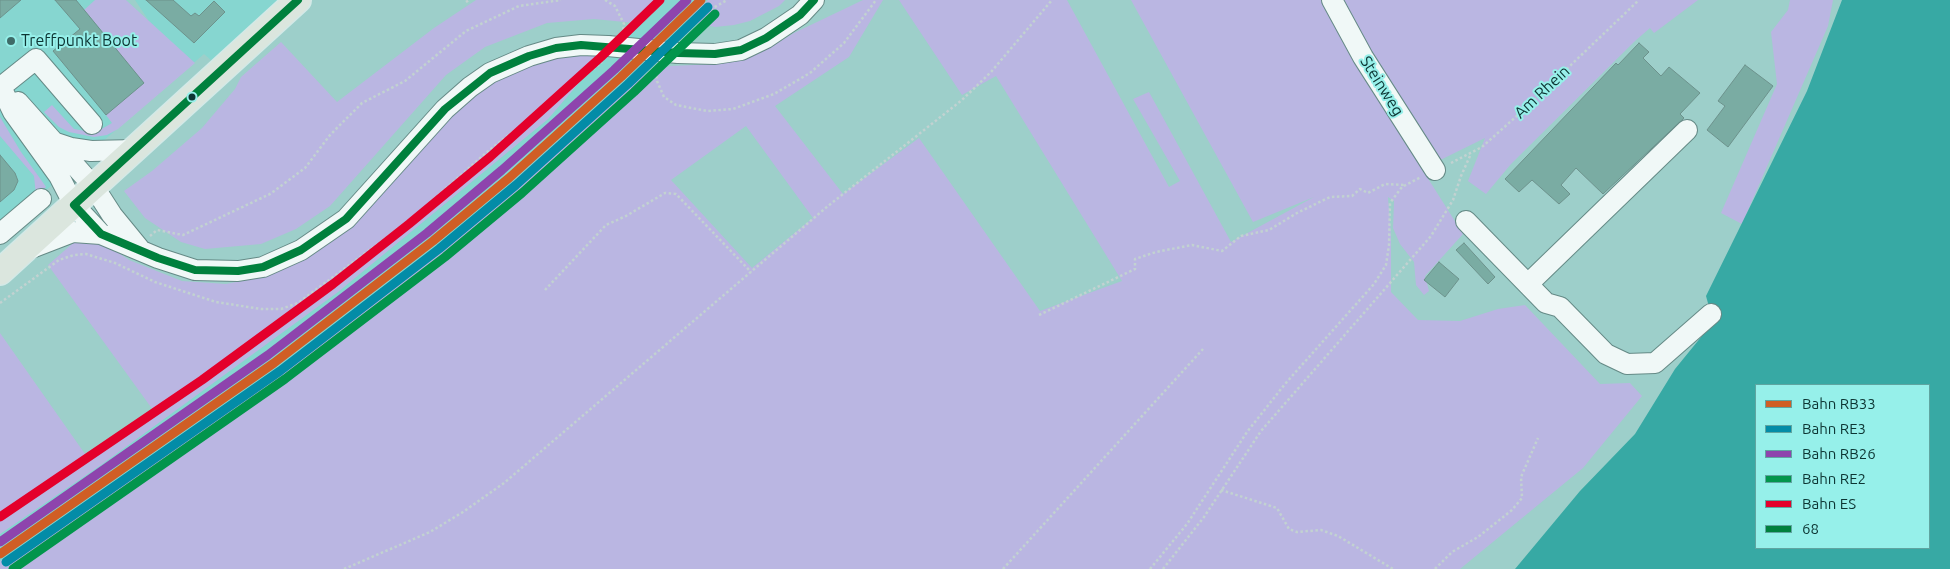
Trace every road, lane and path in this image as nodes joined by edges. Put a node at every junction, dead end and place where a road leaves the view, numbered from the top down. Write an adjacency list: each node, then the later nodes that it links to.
1 (298, 0): 14 (main road)
2 (561, 0): 24 (path)
3 (727, 0): 9 (path)
4 (814, 0): 9 (street)
5 (876, 0): 9 (path)
6 (1052, 0): 28 (path)
7 (1332, 0): 16 (street, Steinweg)
8 (1640, 0): 15 (path, Am Rhein)
9 (672, 51): 24 (street, bridge)
10 (1, 86): 11 (street); 13 (street); 20 (street)
11 (92, 124)
12 (1687, 130): 29 (street)
13 (56, 143): 14 (street); 18 (street)
14 (135, 150): 18 (main road)
15 (1471, 155): 16 (path, Am Rhein); 35 (path)
16 (1435, 170): 17 (path, Am Rhein)
17 (1406, 186): 32 (path); 38 (path)
18 (94, 187): 20 (main road); 24 (street)
19 (41, 199): 22 (street)
20 (74, 205): 23 (street); 26 (main road)
21 (1466, 221): 29 (street)
22 (0, 234)
23 (101, 234): 24 (street); 26 (street)
24 (144, 238): 25 (path)
25 (158, 240)
26 (23, 251): 27 (main road)
27 (0, 272)
28 (751, 272): 30 (path); 36 (path)
29 (1528, 284): 31 (street)
30 (545, 290)
31 (1711, 314)
32 (1039, 315)
33 (1204, 349): 37 (path)
34 (1538, 438): 41 (path)
35 (1221, 490): 39 (path); 40 (path)
36 (344, 569)
37 (1003, 569)
38 (1150, 569)
39 (1163, 569)
40 (1393, 569)
41 (1435, 569)

